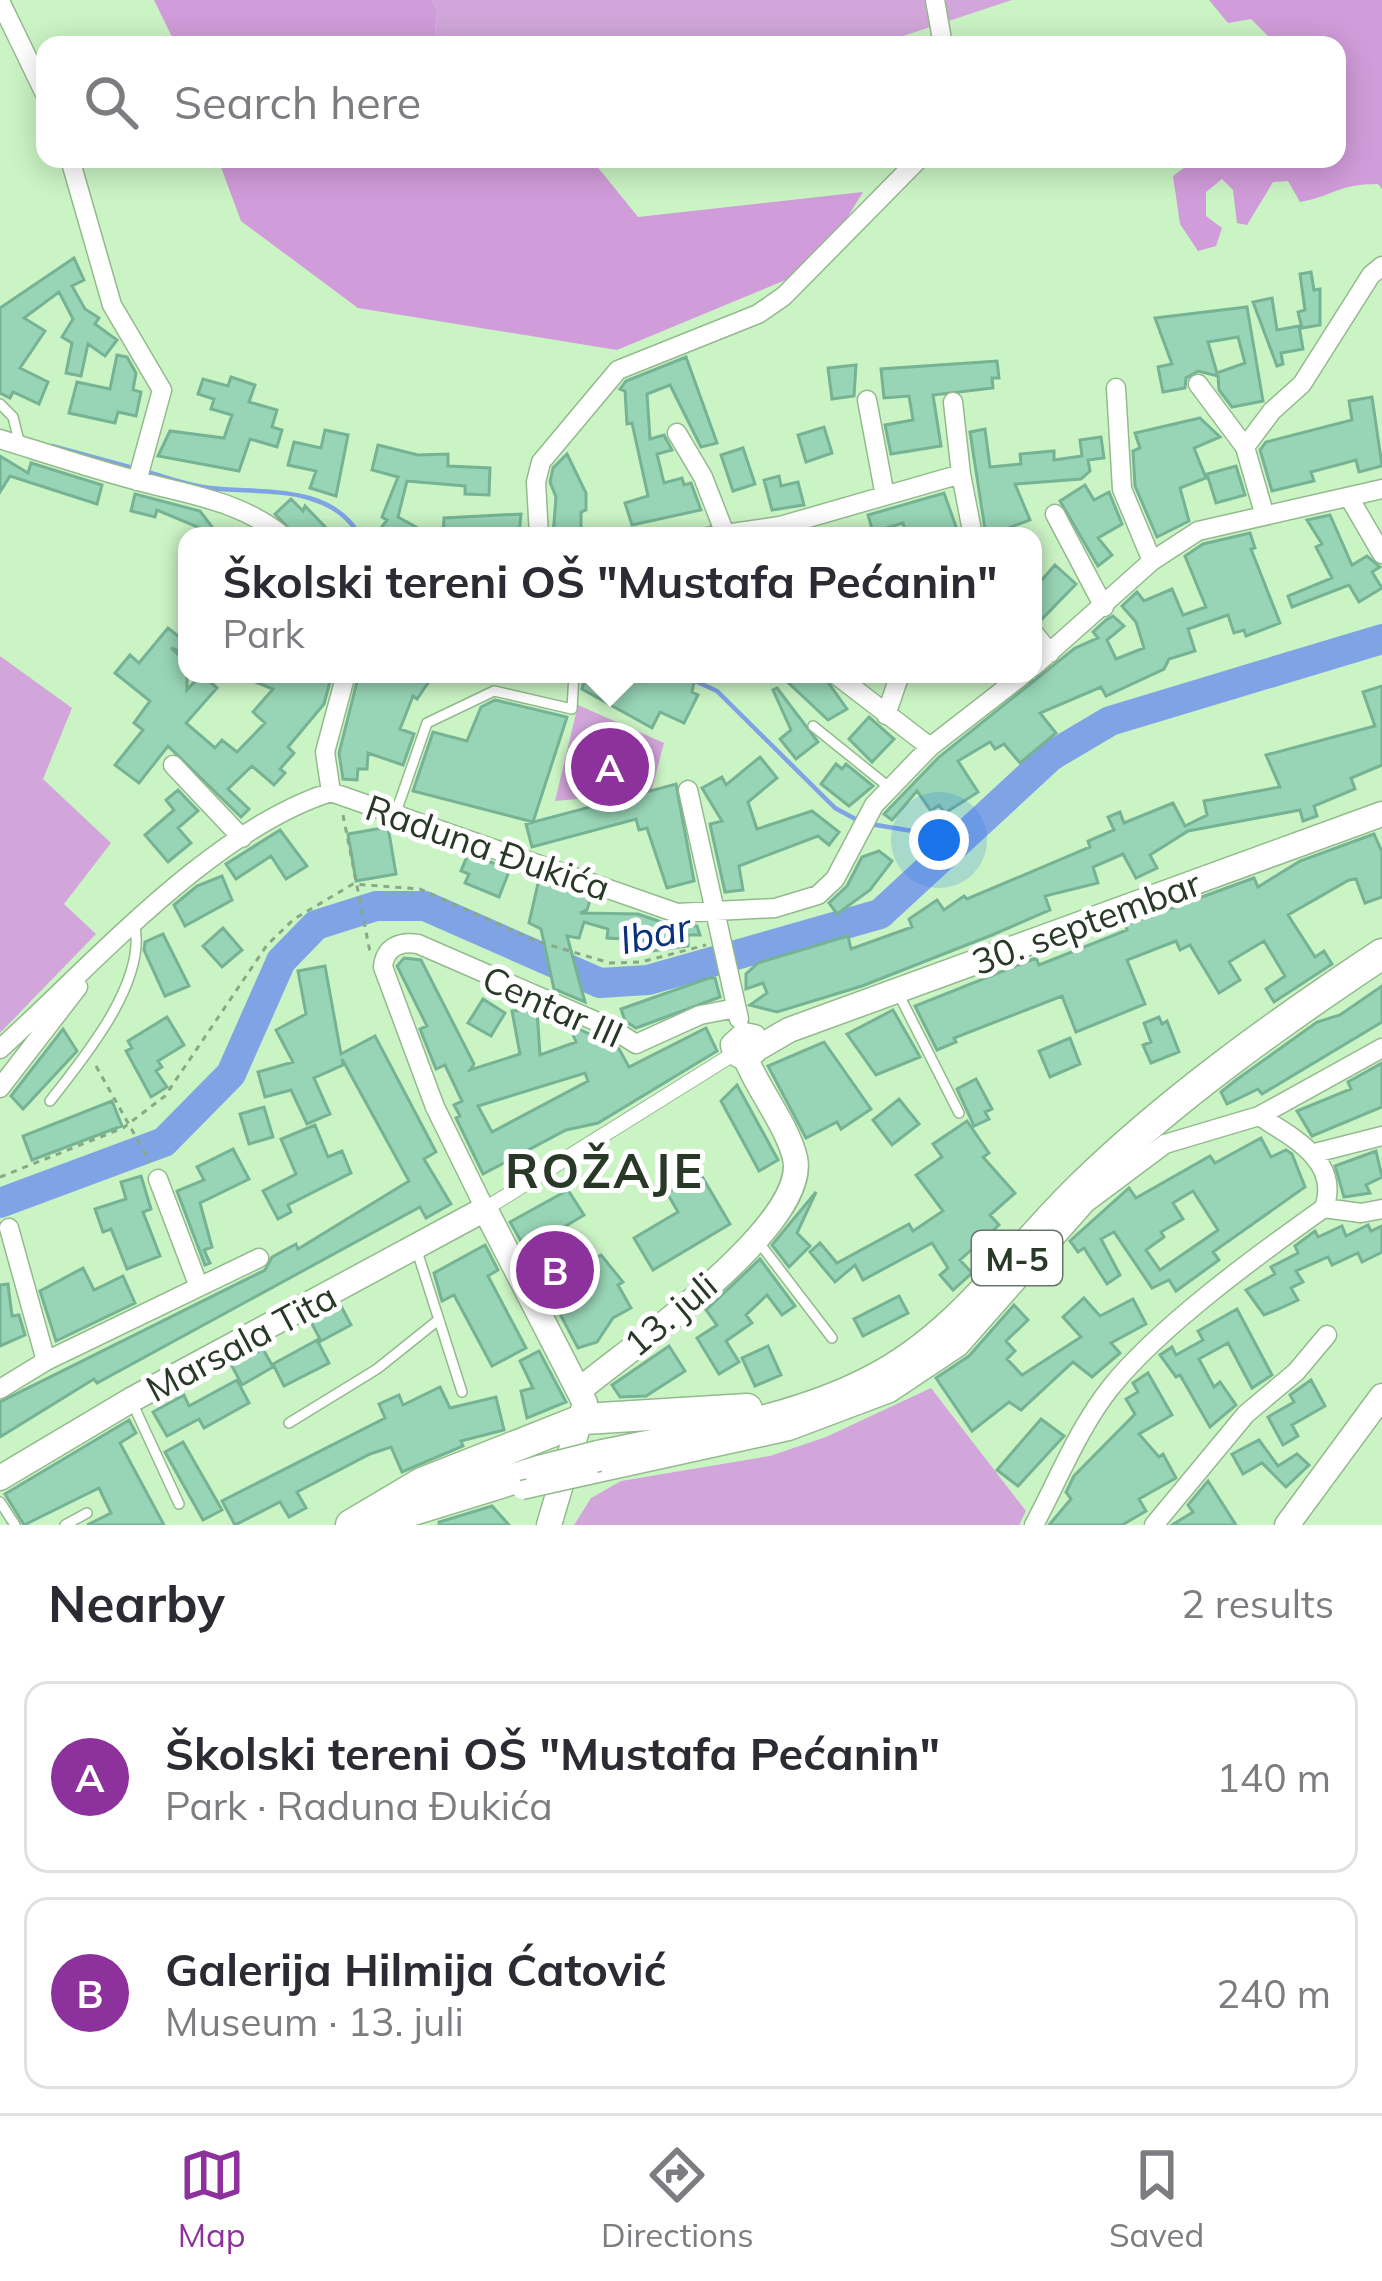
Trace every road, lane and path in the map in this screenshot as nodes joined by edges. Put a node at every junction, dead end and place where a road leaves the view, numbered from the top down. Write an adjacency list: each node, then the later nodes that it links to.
1 (935, 0): 3 (street)
2 (0, 2): 4 (street)
3 (942, 36)
4 (36, 76)
5 (73, 168): 16 (street)
6 (910, 168): 24 (street)
7 (1382, 266): 15 (street)
8 (1198, 384): 15 (street)
9 (1115, 388): 29 (street)
10 (867, 400): 19 (street)
11 (953, 402): 17 (street)
12 (0, 404): 14 (lane)
13 (677, 433): 25 (street)
14 (10, 442): 16 (street)
15 (1245, 447): 21 (street)
16 (137, 472): 23 (street)
17 (961, 474): 19 (street); 27 (street)
18 (1382, 490): 20 (street)
19 (885, 496): 26 (street)
20 (1350, 499): 21 (street); 28 (street)
21 (1264, 513): 29 (street)
22 (1054, 514): 30 (street)
23 (272, 527)
24 (538, 527)
25 (716, 527)
26 (793, 527)
27 (971, 527)
28 (1382, 554)
29 (1151, 561): 30 (street)
30 (1104, 607): 32 (street)
31 (1042, 643): 32 (street)
32 (1050, 652): 33 (street)
33 (1042, 659)
34 (344, 683): 45 (street)
35 (573, 683): 46 (lane)
36 (846, 683): 39 (street)
37 (897, 683): 39 (street)
38 (1012, 683): 41 (street, Raduna Ðukića)
39 (886, 715): 41 (street)
40 (813, 726): 43 (lane)
41 (930, 747): 43 (street, Raduna Ðukića)
42 (173, 765): 48 (street)
43 (890, 788): 50 (street, Raduna Ðukića)
44 (688, 790): 50 (street)
45 (336, 793): 46 (street, Raduna Ðukića); 48 (street); 49 (path)
46 (394, 814): 50 (street, Raduna Ðukića)
47 (1382, 814): 55 (street, 30. septembar)
48 (242, 838): 51 (street)
49 (353, 884): 50 (path); 52 (path); 65 (path)
50 (716, 921): 56 (street)
51 (134, 923): 54 (street); 60 (lane)
52 (364, 934)
53 (1382, 954): 87 (main road, M-5)
54 (86, 972): 59 (street); 61 (street)
55 (897, 992): 57 (street, 30. septembar); 63 (lane)
56 (736, 1008): 57 (street); 72 (street, Centar III)
57 (746, 1046): 72 (street); 74 (street, 13. juli)
58 (1382, 1048): 64 (street)
59 (0, 1049)
60 (85, 1058): 62 (lane); 65 (path)
61 (0, 1088)
62 (50, 1101)
63 (959, 1113)
64 (1259, 1116): 67 (street); 89 (street)
65 (130, 1120): 68 (path); 69 (path)
66 (1382, 1136): 67 (street)
67 (1316, 1153): 70 (street)
68 (0, 1177)
69 (158, 1179): 77 (street)
70 (1324, 1208): 71 (street); 101 (street)
71 (1382, 1208)
72 (485, 1209): 75 (street, Marsala Tita); 86 (street)
73 (9, 1228): 81 (street)
74 (757, 1240): 80 (lane); 86 (street, 13. juli)
75 (416, 1246): 78 (lane); 85 (street, Marsala Tita)
76 (259, 1258): 77 (street)
77 (200, 1287): 81 (street)
78 (437, 1322): 83 (lane); 88 (lane)
79 (1327, 1335): 102 (street)
80 (832, 1337)
81 (46, 1361): 82 (street)
82 (0, 1389)
83 (462, 1392)
84 (1382, 1396): 103 (street)
85 (130, 1400): 90 (street, Marsala Tita); 93 (lane)
86 (583, 1404): 87 (main road); 97 (main road); 100 (street)
87 (801, 1410): 89 (main road, M-5)
88 (289, 1423)
89 (594, 1466): 91 (main road, M-5, bridge)
90 (0, 1478)
91 (530, 1481): 98 (main road, M-5); 99 (street)
92 (0, 1502): 95 (lane)
93 (178, 1504)
94 (87, 1514): 96 (lane)
95 (15, 1525)
96 (65, 1525)
97 (352, 1525)
98 (370, 1525)
99 (422, 1525)
100 (549, 1525)
101 (1034, 1525)
102 (1154, 1525)
103 (1287, 1525)

